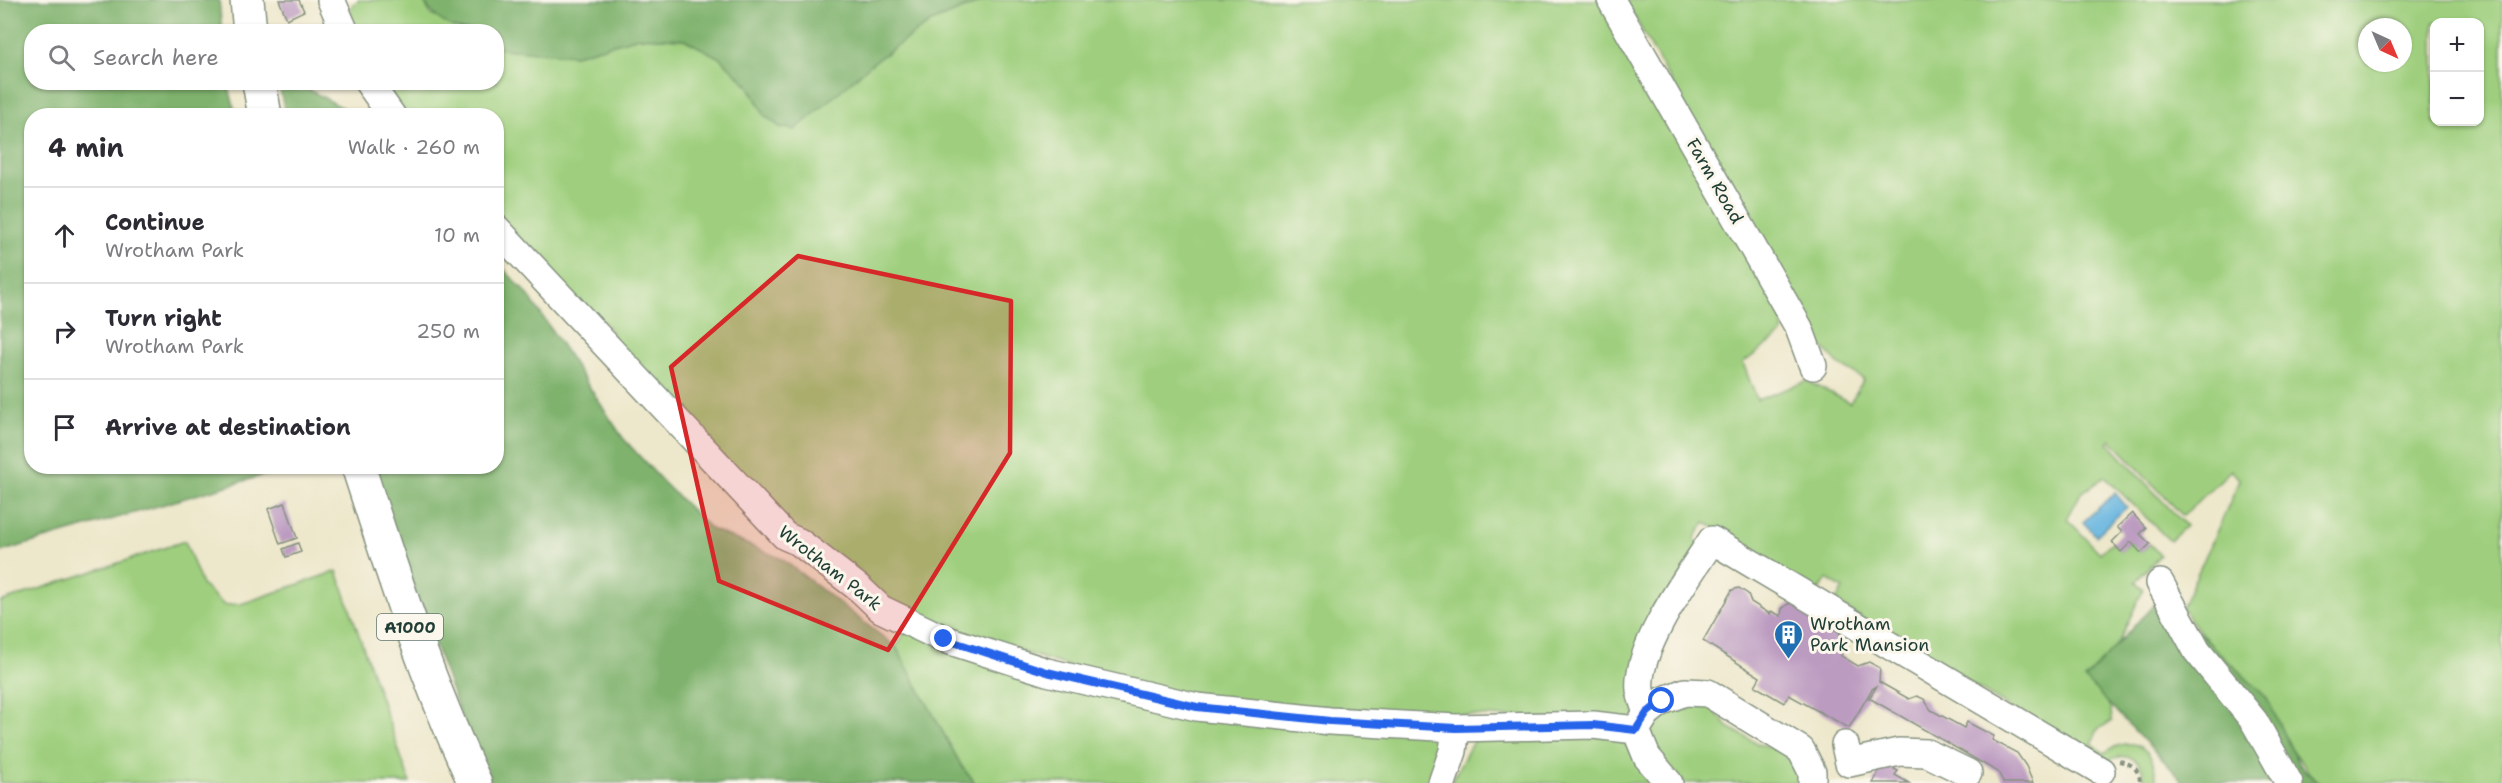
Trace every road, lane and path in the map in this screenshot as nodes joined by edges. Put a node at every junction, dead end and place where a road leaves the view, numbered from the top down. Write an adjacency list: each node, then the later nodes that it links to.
1 (247, 0): 3 (main road)
2 (1611, 0): 9 (lane, Farm Road)
3 (249, 24)
4 (260, 90): 6 (main road)
5 (374, 90): 7 (lane)
6 (264, 108)
7 (386, 108)
8 (504, 237): 13 (lane, Wrotham Park)
9 (1813, 366)
10 (361, 474): 18 (main road, A1000)
11 (2160, 583): 21 (lane)
12 (1642, 722): 13 (lane, Wrotham Park); 15 (lane); 17 (lane); 20 (lane)
13 (1456, 728): 19 (lane)
14 (1851, 764): 16 (lane); 17 (lane)
15 (2101, 771)
16 (1968, 773)
17 (1812, 781)
18 (475, 783)
19 (1442, 783)
20 (1669, 783)
21 (2289, 783)

